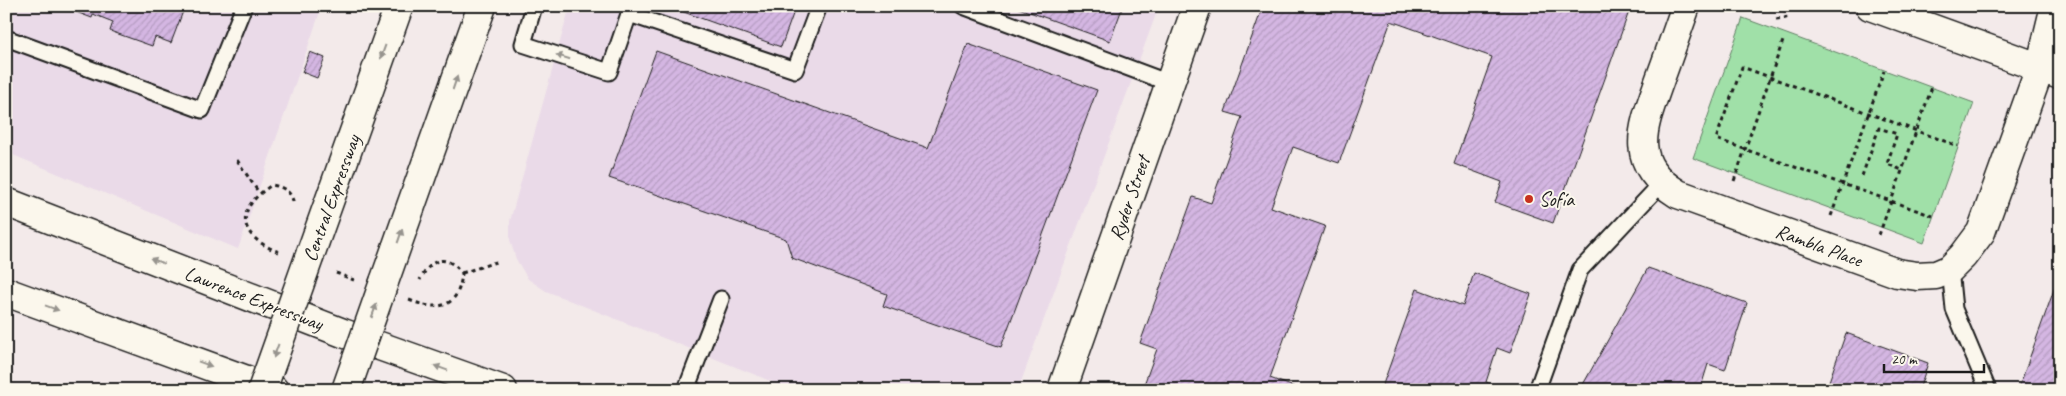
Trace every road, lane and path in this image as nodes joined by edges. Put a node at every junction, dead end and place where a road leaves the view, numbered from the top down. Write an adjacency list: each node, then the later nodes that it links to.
1 (244, 6): 13 (lane)
2 (399, 6): 48 (main road, Central Expressway, one-way to 48, bridge)
3 (482, 6): 42 (main road, one-way to 3)
4 (534, 6): 5 (lane, one-way to 4)
5 (819, 6)
6 (963, 6): 18 (lane)
7 (1197, 6): 18 (main road, Ryder Street)
8 (1686, 6): 28 (main road, Rambla Place)
9 (1784, 6): 12 (path)
10 (1870, 6): 16 (main road)
11 (2055, 6): 16 (main road)
12 (1776, 19)
13 (6, 38)
14 (1784, 38): 17 (path)
15 (1884, 71): 20 (path)
16 (2050, 71): 39 (main road)
17 (1770, 76): 20 (path); 23 (path); 23 (path)
18 (1169, 83): 52 (main road, Ryder Street)
19 (1932, 87): 21 (path)
20 (1868, 113): 21 (path); 29 (path)
21 (1917, 131): 22 (path); 25 (path)
22 (1958, 146)
23 (1745, 149): 27 (path); 29 (path)
24 (237, 160): 30 (path)
25 (1902, 170): 26 (path); 32 (path)
26 (1862, 176)
27 (1733, 182)
28 (1661, 184): 39 (main road, Rambla Place); 53 (lane)
29 (1842, 184): 32 (path); 35 (path)
30 (259, 194): 33 (path); 37 (path)
31 (6, 202): 51 (main road, Lawrence Expressway, one-way to 31)
32 (1891, 202): 34 (path); 36 (path)
33 (295, 208)
34 (1933, 216)
35 (1830, 218)
36 (1879, 236)
37 (281, 252)
38 (499, 261): 41 (path)
39 (1950, 269): 54 (lane)
40 (335, 272): 42 (path)
41 (462, 273): 43 (path); 45 (path)
42 (373, 282): 50 (main road, one-way to 42, bridge)
43 (418, 285)
44 (6, 292): 49 (main road, one-way to 49)
45 (406, 299)
46 (721, 299): 47 (lane)
47 (690, 388)
48 (262, 390)
49 (274, 390)
50 (346, 390)
51 (503, 390)
52 (1062, 390)
53 (1537, 390)
54 (1988, 390)

